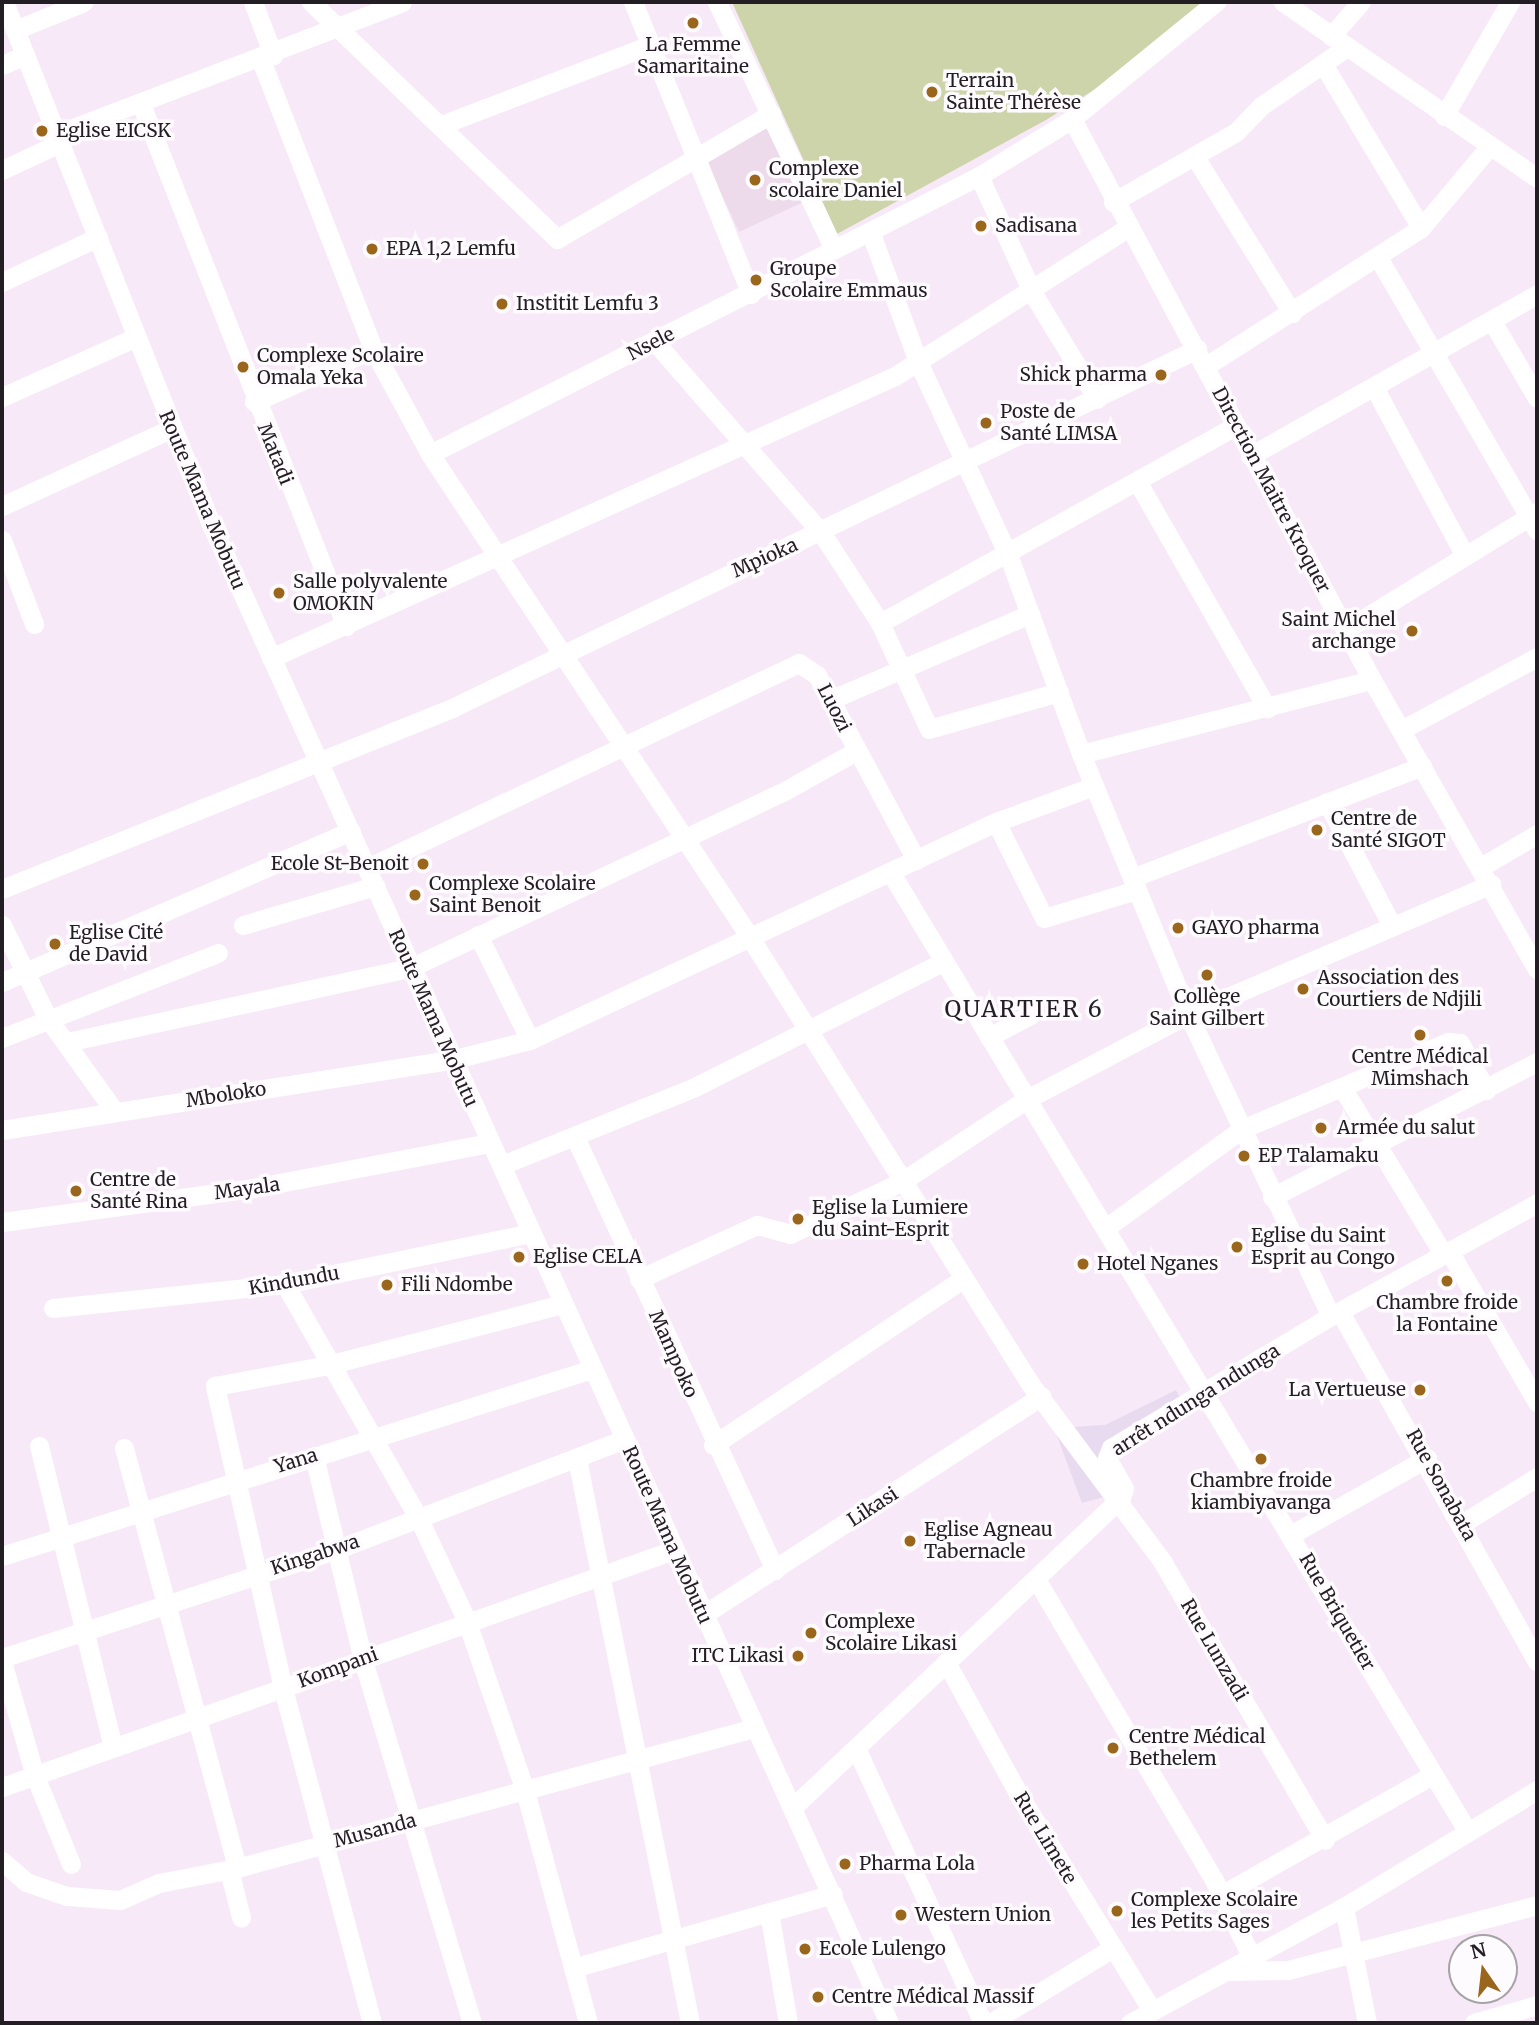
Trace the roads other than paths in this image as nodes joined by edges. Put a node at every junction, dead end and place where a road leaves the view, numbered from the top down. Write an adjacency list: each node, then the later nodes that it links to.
1 (4, 2): 12 (street, Route Mama Mobutu)
2 (84, 2): 12 (street)
3 (253, 2): 17 (street)
4 (311, 2): 13 (street)
5 (402, 2): 13 (street)
6 (633, 2): 15 (street)
7 (717, 2): 21 (street)
8 (1216, 2): 23 (street, Nsele)
9 (1283, 2): 14 (street)
10 (1362, 2): 14 (street)
11 (1510, 2): 22 (street)
12 (15, 30): 16 (street, Route Mama Mobutu)
13 (342, 30): 17 (street); 24 (street)
14 (1339, 42): 18 (street); 22 (street)
15 (651, 46): 24 (street); 27 (street)
16 (25, 55): 19 (street); 25 (street, Route Mama Mobutu)
17 (267, 58): 20 (street); 47 (street)
18 (1324, 64): 28 (street); 33 (street)
19 (2, 65)
20 (141, 104): 25 (street); 55 (street)
21 (771, 114): 27 (street); 37 (street)
22 (1444, 116): 26 (street)
23 (1072, 119): 30 (street, Nsele); 32 (street, Direction Maitre Kroquer)
24 (441, 125): 27 (street)
25 (58, 139): 29 (street); 36 (street, Route Mama Mobutu)
26 (1489, 148): 31 (street); 33 (street, Mpioka)
27 (697, 154): 41 (street)
28 (1195, 157): 32 (street); 43 (street)
29 (2, 170)
30 (979, 176): 35 (street, Nsele); 40 (street)
31 (1537, 178)
32 (1113, 202): 34 (street, Direction Maitre Kroquer)
33 (1420, 228): 38 (street, Mpioka)
34 (1127, 229): 40 (street); 49 (street, Direction Maitre Kroquer)
35 (870, 231): 37 (street, Nsele); 50 (street, Rue Sonabata)
36 (98, 237): 39 (street); 45 (street, Route Mama Mobutu)
37 (834, 249): 41 (street, Nsele)
38 (1379, 259): 43 (street, Mpioka); 48 (street)
39 (2, 282)
40 (1032, 292): 50 (street); 54 (street)
41 (751, 294): 46 (street, Nsele)
42 (1537, 294): 44 (street)
43 (1292, 313): 49 (street, Mpioka)
44 (1492, 321): 48 (street); 53 (street)
45 (136, 337): 52 (street); 57 (street, Route Mama Mobutu)
46 (655, 342): 58 (street); 59 (street, Nsele)
47 (373, 349): 55 (street, Matadi); 59 (street)
48 (1432, 356): 51 (street); 64 (street)
49 (1202, 357): 54 (street, Mpioka); 56 (street, Direction Maitre Kroquer)
50 (919, 364): 58 (street); 61 (street, Rue Sonabata)
51 (1374, 387): 60 (street); 67 (street)
52 (2, 397)
53 (1537, 398)
54 (1097, 399): 61 (street, Mpioka)
55 (254, 402): 73 (street, Matadi)
56 (1235, 426): 60 (street, Direction Maitre Kroquer); 62 (street)
57 (170, 429): 63 (street); 77 (street, Route Mama Mobutu)
58 (741, 448): 65 (street); 69 (street)
59 (430, 454): 69 (street)
60 (1250, 456): 74 (street, Direction Maitre Kroquer)
61 (969, 463): 65 (street, Mpioka); 68 (street, Rue Sonabata)
62 (1137, 481): 68 (street); 82 (street)
63 (2, 506)
64 (1534, 520): 67 (street)
65 (821, 532): 71 (street); 75 (street, Mpioka)
66 (2, 540): 72 (street)
67 (1464, 554): 74 (street)
68 (1009, 557): 70 (street, Rue Sonabata); 71 (street)
69 (495, 558): 73 (street); 75 (street)
70 (1030, 614): 78 (street); 80 (street, Rue Sonabata)
71 (880, 623): 78 (street)
72 (34, 624)
73 (346, 626): 77 (street)
74 (1345, 630): 79 (street, Direction Maitre Kroquer)
75 (561, 653): 84 (street); 87 (street, Mpioka)
76 (1537, 657): 83 (street)
77 (271, 658): 87 (street, Route Mama Mobutu)
78 (898, 666): 80 (street); 81 (street)
79 (1372, 680): 82 (street); 83 (street, Direction Maitre Kroquer)
80 (1059, 692): 86 (street, Rue Sonabata)
81 (830, 700): 84 (street, Luozi); 85 (street, Luozi)
82 (1267, 708): 86 (street)
83 (1401, 730): 88 (street, Direction Maitre Kroquer)
84 (622, 744): 94 (street); 98 (street, Luozi)
85 (856, 751): 94 (street); 95 (street, Luozi)
86 (1081, 754): 89 (street, Rue Sonabata)
87 (317, 759): 92 (street, Route Mama Mobutu); 100 (street, Mpioka)
88 (1422, 766): 90 (street); 97 (street, Direction Maitre Kroquer)
89 (1094, 786): 91 (street, Mboloko); 99 (street, Rue Sonabata)
90 (1327, 802): 99 (street); 101 (street)
91 (996, 822): 95 (street, Mboloko); 99 (street)
92 (351, 831): 98 (street, Route Mama Mobutu); 110 (street)
93 (1537, 834): 97 (street)
94 (682, 839): 104 (street); 105 (street)
95 (916, 860): 96 (street, Mboloko)
96 (891, 873): 105 (street, Mboloko); 107 (street, Rue Briquetier)
97 (1486, 875): 101 (street); 109 (street, Direction Maitre Kroquer)
98 (371, 877): 103 (street, Luozi); 108 (street, Route Mama Mobutu)
99 (1134, 884): 112 (street, Rue Sonabata)
100 (2, 889)
101 (1391, 924): 112 (street)
102 (2, 925): 110 (street)
103 (243, 925)
104 (478, 935): 108 (street); 118 (street)
105 (751, 939): 115 (street); 118 (street, Mboloko)
106 (218, 953): 114 (street)
107 (942, 962): 115 (street); 116 (street, Rue Briquetier)
108 (410, 968): 119 (street); 120 (street, Route Mama Mobutu)
109 (1537, 969)
110 (27, 973): 111 (street); 114 (street)
111 (2, 982)
112 (1188, 1014): 124 (street); 126 (street, Rue Sonabata)
113 (1030, 1015): 116 (street)
114 (47, 1017): 117 (street); 119 (street)
115 (809, 1030): 128 (street); 132 (street)
116 (989, 1037): 124 (street, Rue Briquetier)
117 (2, 1038)
118 (530, 1040): 120 (street, Mboloko)
119 (66, 1042): 125 (street)
120 (451, 1060): 125 (street, Mboloko); 129 (street, Route Mama Mobutu)
121 (1537, 1062): 123 (street)
122 (1343, 1089): 123 (street); 126 (street); 130 (street)
123 (1486, 1090): 130 (street)
124 (1027, 1099): 132 (street); 136 (street, Rue Briquetier)
125 (115, 1112): 127 (street, Mboloko)
126 (1242, 1129): 133 (street, Rue Sonabata); 136 (street)
127 (2, 1130)
128 (575, 1137): 131 (street); 139 (street, Mampoko)
129 (490, 1143): 131 (street, Route Mama Mobutu); 135 (street, Mayala)
130 (1378, 1146): 133 (street); 138 (street)
131 (502, 1165): 137 (street, Route Mama Mobutu)
132 (901, 1182): 139 (street); 140 (street)
133 (1272, 1197): 144 (street, Rue Sonabata)
134 (1537, 1203): 138 (street, arrêt ndunga ndunga)
135 (2, 1222)
136 (1107, 1227): 147 (street, Rue Briquetier)
137 (532, 1233): 141 (street, Kindundu); 142 (street, Route Mama Mobutu)
138 (1446, 1253): 144 (street, arrêt ndunga ndunga); 149 (street)
139 (639, 1279): 152 (street, Mampoko)
140 (964, 1279): 148 (street); 152 (street)
141 (285, 1284): 143 (street, Kindundu); 145 (street)
142 (563, 1304): 145 (street); 146 (street, Route Mama Mobutu)
143 (53, 1308)
144 (1335, 1314): 147 (street, arrêt ndunga ndunga); 156 (street, Rue Sonabata)
145 (328, 1365): 150 (street); 159 (street)
146 (592, 1368): 150 (street, Yana); 151 (street, Route Mama Mobutu)
147 (1207, 1392): 160 (street, arrêt ndunga ndunga); 164 (street, Rue Briquetier)
148 (1041, 1396): 160 (street); 169 (street, Likasi)
149 (1537, 1402)
150 (372, 1438): 155 (street, Yana); 162 (street)
151 (624, 1439): 157 (street, Kingabwa); 167 (street, Route Mama Mobutu)
152 (713, 1445): 169 (street, Mampoko)
153 (39, 1446): 165 (street)
154 (124, 1448): 161 (street)
155 (314, 1456): 159 (street, Yana); 166 (street)
156 (1427, 1458): 163 (street, Rue Sonabata); 164 (street)
157 (577, 1459): 162 (street, Kingabwa); 171 (street)
158 (1537, 1478): 163 (street)
159 (238, 1479): 161 (street, Yana); 170 (street)
160 (1121, 1498): 172 (street); 195 (street, Rue Lunzadi)
161 (141, 1512): 165 (street, Yana); 173 (street)
162 (418, 1517): 166 (street, Kingabwa); 175 (street)
163 (1463, 1523): 179 (street, Rue Sonabata)
164 (1292, 1534): 187 (street, Rue Briquetier)
165 (61, 1537): 168 (street, Yana); 176 (street)
166 (338, 1549): 170 (street, Kingabwa); 178 (street)
167 (674, 1550): 171 (street, Kompani); 174 (street, Route Mama Mobutu)
168 (2, 1556)
169 (775, 1570): 174 (street, Likasi)
170 (258, 1574): 173 (street, Kingabwa); 181 (street)
171 (600, 1577): 175 (street, Kompani); 186 (street)
172 (1035, 1579): 180 (street); 201 (street)
173 (169, 1603): 176 (street, Kingabwa); 182 (street)
174 (703, 1615): 183 (street, Route Mama Mobutu)
175 (466, 1619): 178 (street, Kompani); 190 (street)
176 (88, 1632): 177 (street, Kingabwa); 184 (street)
177 (2, 1660): 188 (street)
178 (363, 1660): 181 (street, Kompani); 193 (street)
179 (1537, 1661)
180 (946, 1662): 185 (street); 207 (street, Rue Limete)
181 (283, 1688): 182 (street, Kompani); 196 (street)
182 (198, 1717): 184 (street, Kompani); 199 (street)
183 (754, 1728): 186 (street, Musanda); 192 (street, Route Mama Mobutu)
184 (113, 1747): 188 (street, Kompani)
185 (856, 1748): 192 (street); 220 (street)
186 (635, 1761): 190 (street, Musanda); 206 (street)
187 (1432, 1774): 194 (street, Rue Briquetier); 195 (street)
188 (35, 1776): 189 (street, Kompani); 198 (street)
189 (2, 1787)
190 (524, 1787): 193 (street, Musanda); 210 (street)
191 (1537, 1790): 194 (street)
192 (793, 1807): 200 (street, Route Mama Mobutu)
193 (411, 1822): 196 (street, Musanda); 215 (street)
194 (1468, 1832): 203 (street)
195 (1325, 1840): 201 (street)
196 (325, 1845): 199 (street, Musanda); 214 (street)
197 (2, 1861): 199 (street, Musanda)
198 (71, 1864)
199 (233, 1869): 205 (street)
200 (833, 1894): 204 (street); 219 (street, Route Mama Mobutu)
201 (1221, 1895): 209 (street)
202 (1537, 1905): 208 (street)
203 (1344, 1907): 208 (street); 209 (street)
204 (769, 1912): 206 (street); 218 (street)
205 (242, 1917)
206 (674, 1940): 210 (street); 217 (street)
207 (1113, 1948): 213 (street, Rue Limete); 221 (street)
208 (1356, 1953): 211 (street); 223 (street)
209 (1251, 1956): 211 (street)
210 (573, 1968): 216 (street)
211 (1224, 1971): 213 (street)
212 (1537, 2005): 224 (street)
213 (1152, 2010): 222 (street)
214 (372, 2023)
215 (472, 2023)
216 (587, 2023)
217 (690, 2023)
218 (788, 2023)
219 (889, 2023)
220 (984, 2023)
221 (990, 2023)
222 (1130, 2023)
223 (1367, 2023)
224 (1474, 2023)

